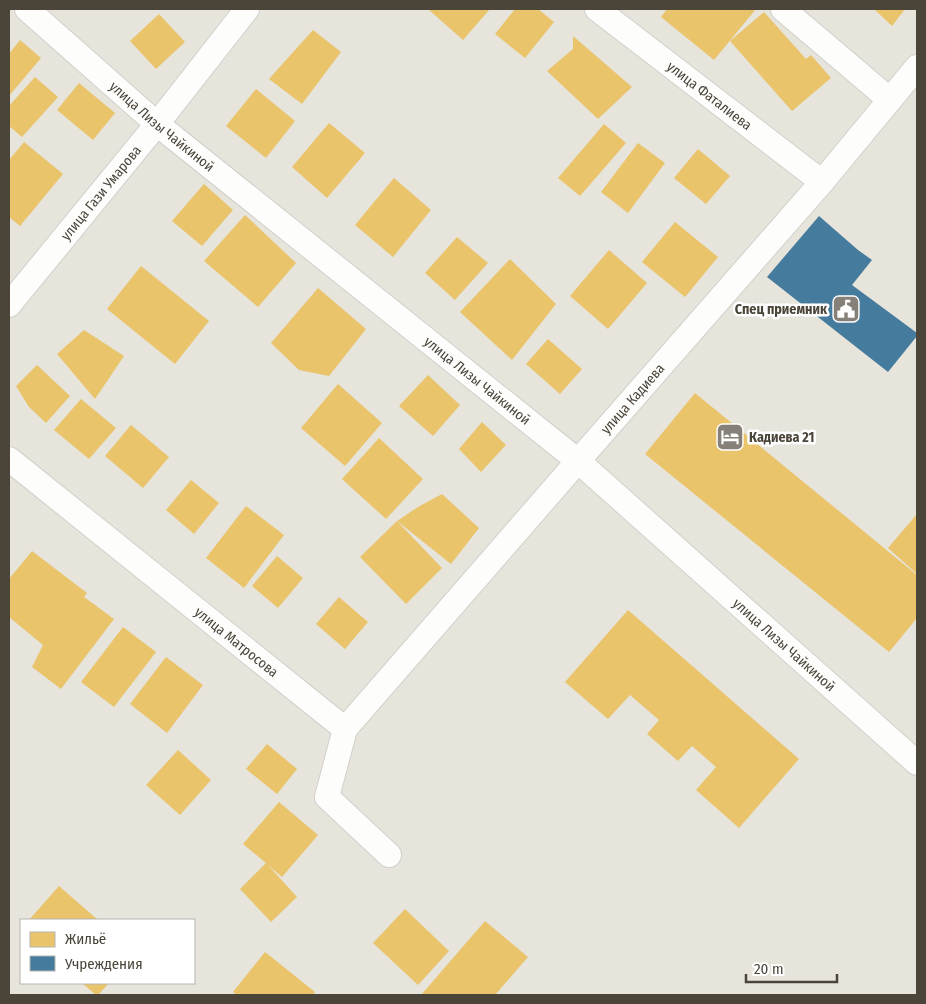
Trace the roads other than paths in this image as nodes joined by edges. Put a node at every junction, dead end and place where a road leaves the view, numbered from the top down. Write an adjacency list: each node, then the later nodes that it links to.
1 (27, 9): 7 (street, улица Лизы Чайкиной)
2 (247, 9): 7 (street, улица Гази Умарова)
3 (597, 9): 8 (street, улица Фаталиева)
4 (783, 9): 6 (street)
5 (917, 67): 6 (street, улица Кадиева)
6 (890, 100): 8 (street, улица Кадиева)
7 (157, 124): 9 (street, улица Гази Умарова); 11 (street, улица Лизы Чайкиной)
8 (822, 182): 11 (street, улица Кадиева)
9 (9, 305)
10 (9, 459): 12 (street, улица Матросова)
11 (578, 461): 12 (street, улица Кадиева); 13 (street, улица Лизы Чайкиной)
12 (345, 729): 14 (street)
13 (917, 763)
14 (389, 854)

